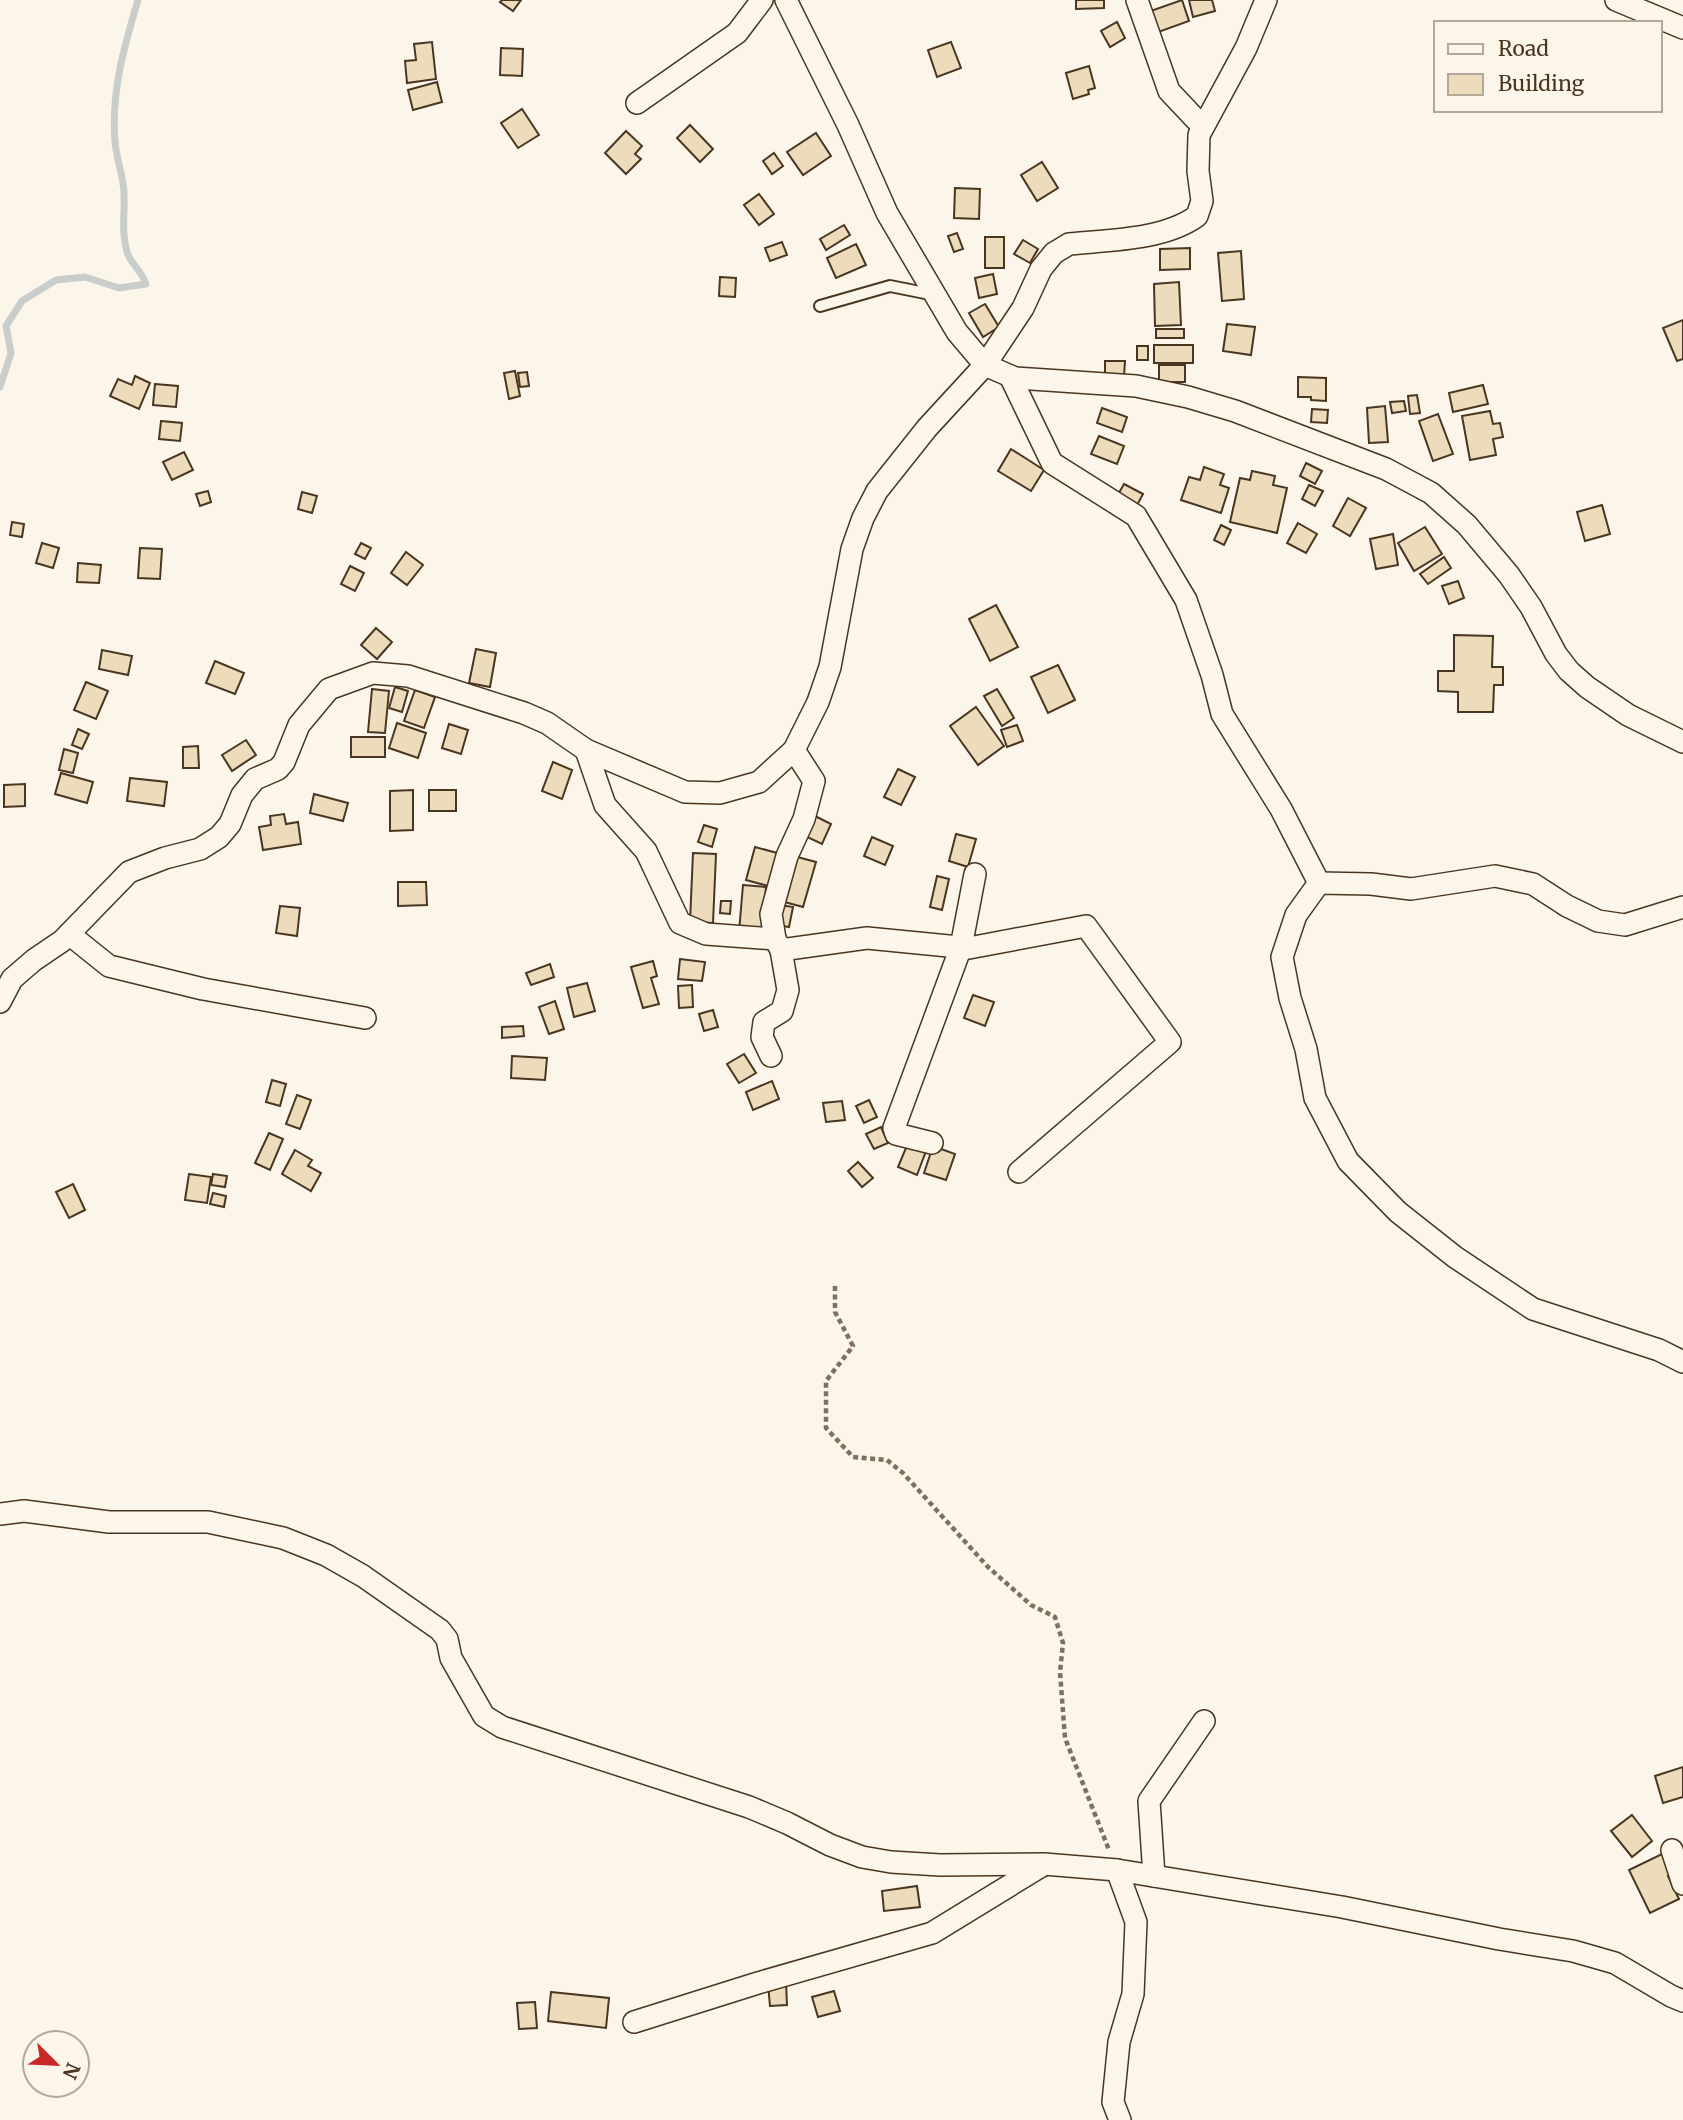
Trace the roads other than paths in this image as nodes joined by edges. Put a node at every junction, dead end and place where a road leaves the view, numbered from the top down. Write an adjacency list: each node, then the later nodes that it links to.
1 (762, 0): 7 (street)
2 (786, 0): 9 (street)
3 (1136, 0): 8 (street)
4 (1266, 0): 8 (street)
5 (1616, 0): 6 (street)
6 (1683, 28)
7 (637, 103)
8 (1203, 127): 11 (street)
9 (935, 295): 10 (lane); 11 (street)
10 (820, 306)
11 (985, 365): 12 (street); 15 (street)
12 (1010, 376): 13 (street); 17 (street)
13 (1683, 742)
14 (586, 750): 15 (street); 19 (street); 20 (street)
15 (794, 750): 20 (street)
16 (975, 873): 21 (street)
17 (1319, 883): 18 (street); 27 (street)
18 (1683, 906)
19 (69, 933): 22 (street); 23 (street)
20 (778, 945): 21 (street); 24 (street)
21 (961, 947): 25 (street); 26 (street)
22 (0, 1002)
23 (365, 1018)
24 (771, 1056)
25 (932, 1143)
26 (1018, 1172)
27 (1683, 1362)
28 (0, 1514): 31 (street)
29 (1204, 1721): 33 (street)
30 (1672, 1850): 34 (street)
31 (1044, 1864): 32 (street); 36 (street)
32 (1117, 1870): 33 (street); 37 (street)
33 (1154, 1876): 35 (street)
34 (1683, 1884)
35 (1683, 2001)
36 (634, 2022)
37 (1120, 2120)

